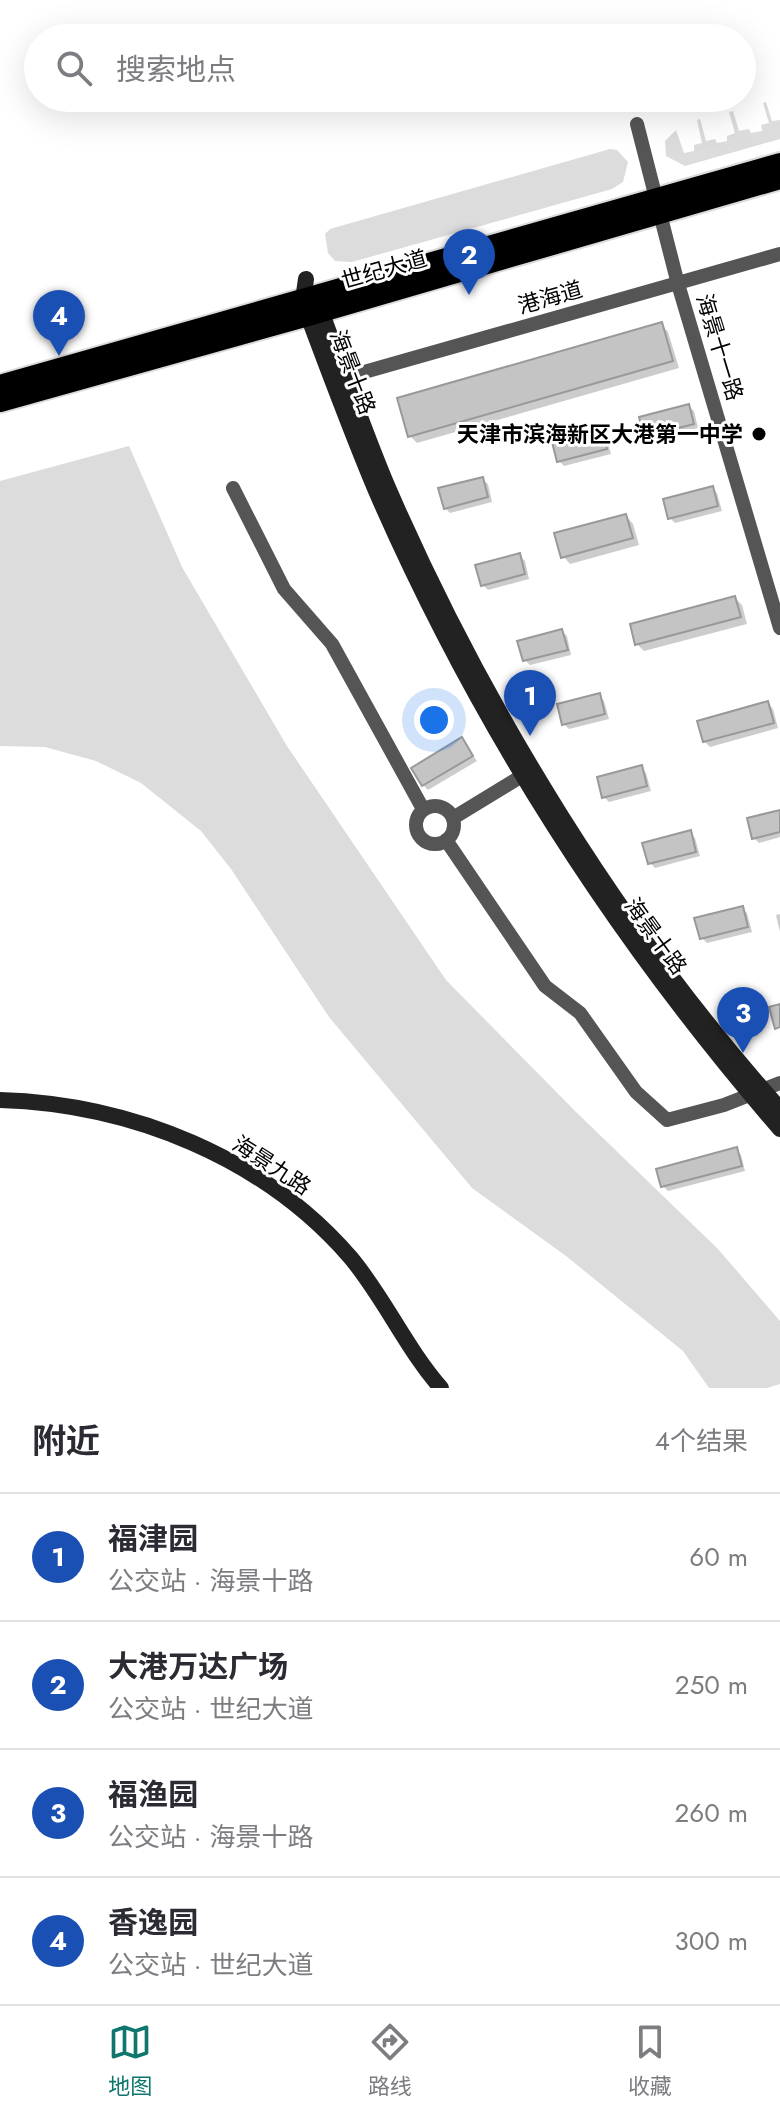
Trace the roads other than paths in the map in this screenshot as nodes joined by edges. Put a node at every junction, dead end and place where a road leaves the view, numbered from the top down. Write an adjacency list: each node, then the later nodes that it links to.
1 (637, 124): 4 (street, 海景十一路)
2 (780, 163): 4 (main road, 世纪大道)
3 (780, 179): 4 (main road, 世纪大道)
4 (657, 207): 6 (street, 海景十一路); 7 (main road, 世纪大道)
5 (780, 254): 6 (street, 港海道)
6 (678, 284): 8 (street, 港海道); 12 (street, 海景十一路)
7 (312, 306): 8 (street, 海景十路); 9 (main road, 世纪大道); 10 (main road, 世纪大道)
8 (338, 380): 13 (street, 海景十路)
9 (0, 385)
10 (0, 402)
11 (233, 488): 14 (street)
12 (780, 628)
13 (529, 772): 15 (street); 18 (street, 海景十路)
14 (423, 809): 15 (street); 16 (street)
15 (453, 818): 16 (street)
16 (446, 840): 18 (street)
17 (780, 1083): 18 (street)
18 (756, 1092): 20 (street, 海景十路); 21 (street, 海景十路)
19 (0, 1102): 22 (street, 海景九路); 23 (street, 海景九路)
20 (780, 1109)
21 (780, 1129)
22 (434, 1388)
23 (441, 1388)

